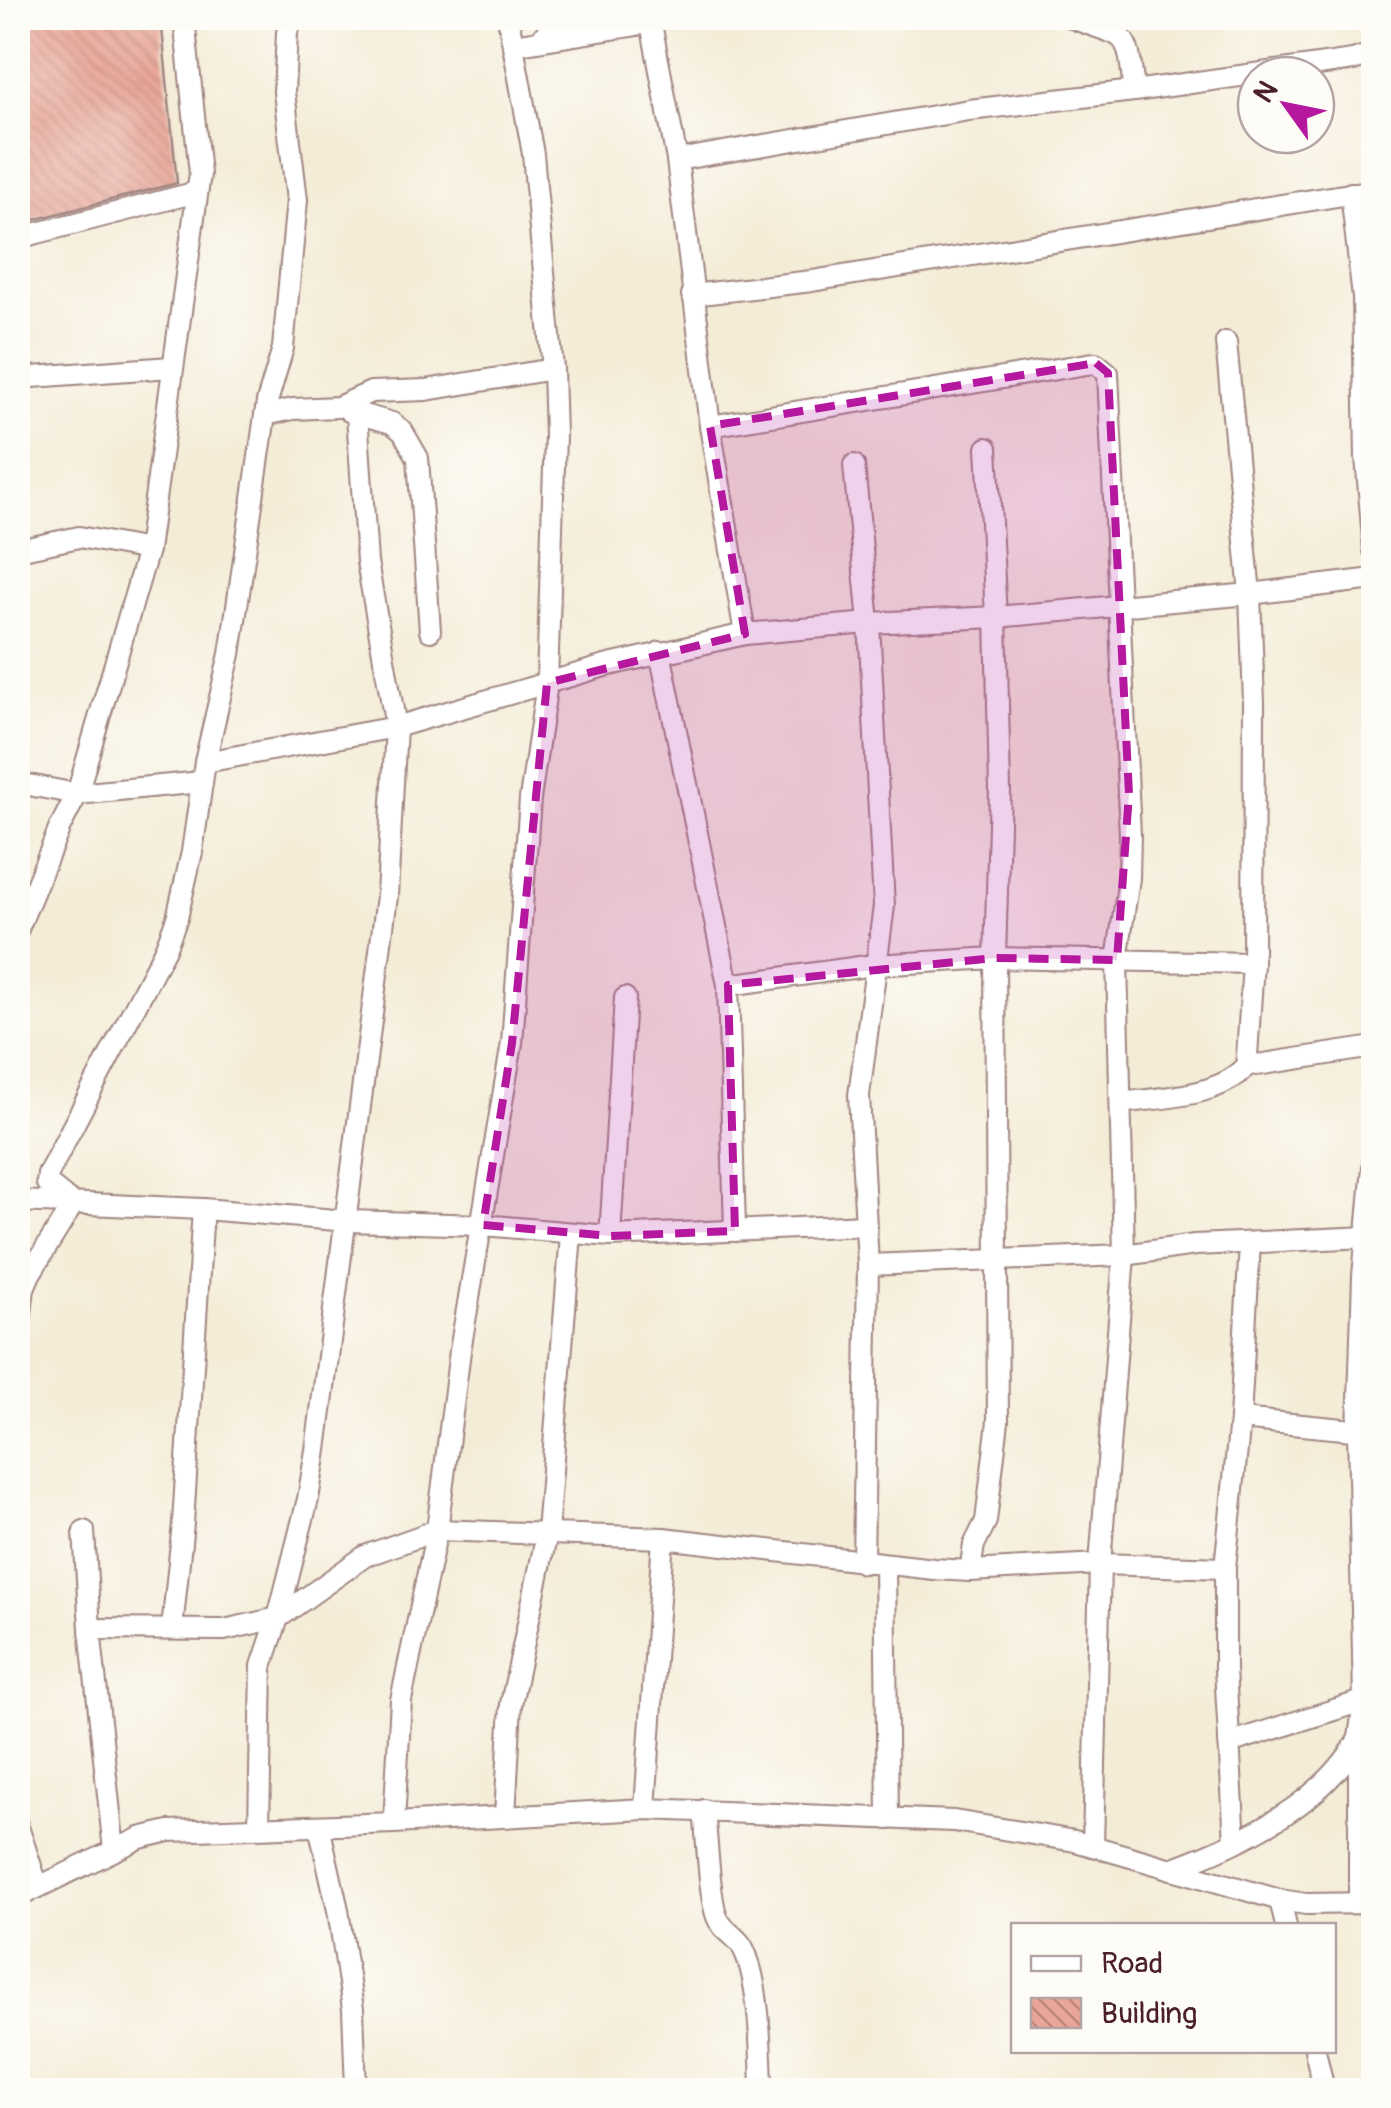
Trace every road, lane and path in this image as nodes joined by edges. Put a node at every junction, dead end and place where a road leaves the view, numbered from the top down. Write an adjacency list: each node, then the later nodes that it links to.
1 (184, 18): 13 (street)
2 (292, 18): 22 (street)
3 (508, 18): 8 (street)
4 (560, 18): 7 (street)
5 (1072, 18): 10 (street)
6 (650, 20): 7 (street); 11 (street)
7 (540, 40): 8 (street)
8 (513, 45): 20 (street)
9 (1374, 53): 10 (street)
10 (1134, 91): 11 (street)
11 (677, 160): 16 (street)
12 (1374, 190): 14 (street)
13 (196, 192): 15 (street); 19 (street)
14 (1351, 193): 16 (street); 17 (street)
15 (18, 238)
16 (692, 295): 26 (street)
17 (1368, 297): 31 (street)
18 (1226, 342): 33 (street)
19 (171, 367): 21 (street); 30 (street)
20 (553, 369): 24 (street); 40 (street)
21 (18, 378)
22 (270, 391): 23 (street); 25 (street)
23 (292, 409): 24 (street); 25 (street)
24 (348, 410): 37 (street); 41 (street)
25 (266, 414): 42 (street)
26 (710, 426): 34 (street); 38 (street)
27 (987, 448): 35 (street)
28 (854, 465): 36 (street)
29 (18, 550): 30 (street)
30 (148, 550): 44 (street)
31 (1374, 550)
32 (1374, 578): 33 (street)
33 (1250, 594): 34 (street); 48 (street)
34 (1121, 606): 35 (street); 47 (street)
35 (996, 617): 36 (street); 46 (street)
36 (869, 623): 38 (street); 49 (street)
37 (430, 631)
38 (745, 634): 39 (street)
39 (660, 652): 40 (street); 50 (street)
40 (547, 683): 41 (street); 60 (street)
41 (396, 727): 42 (street); 59 (street)
42 (203, 772): 44 (street); 57 (street)
43 (18, 783): 44 (street)
44 (78, 794): 45 (street)
45 (18, 929)
46 (994, 958): 47 (street); 49 (street); 68 (street)
47 (1117, 960): 48 (street); 54 (street)
48 (1253, 963): 53 (street)
49 (874, 965): 50 (street); 61 (street)
50 (728, 986): 62 (street)
51 (625, 998): 64 (street)
52 (1374, 1047): 53 (street)
53 (1250, 1062): 54 (street)
54 (1121, 1104): 67 (street)
55 (1374, 1156): 65 (street)
56 (18, 1201): 57 (street)
57 (74, 1204): 58 (street); 71 (street)
58 (203, 1210): 59 (street); 84 (street)
59 (348, 1221): 60 (street); 82 (street)
60 (483, 1225): 63 (street); 74 (street)
61 (866, 1226): 62 (street); 69 (street)
62 (736, 1231): 64 (street)
63 (571, 1234): 64 (street); 76 (street)
64 (610, 1236)
65 (1368, 1237): 66 (street); 70 (street)
66 (1250, 1242): 67 (street); 72 (street)
67 (1124, 1255): 68 (street); 79 (street)
68 (996, 1262): 69 (street); 81 (street)
69 (868, 1265): 78 (street)
70 (1368, 1276): 73 (street)
71 (18, 1338)
72 (1240, 1419): 73 (street); 80 (street)
73 (1366, 1432): 85 (street)
74 (437, 1530): 76 (street); 82 (street); 92 (street)
75 (84, 1531): 83 (street)
76 (547, 1533): 77 (street); 90 (street)
77 (663, 1538): 78 (street); 88 (street)
78 (874, 1564): 81 (street); 91 (street)
79 (1100, 1564): 80 (street); 81 (street); 97 (street)
80 (1225, 1568): 87 (street)
81 (970, 1570)
82 (278, 1618): 84 (street); 95 (street)
83 (90, 1629): 84 (street); 98 (street)
84 (172, 1629)
85 (1368, 1699): 86 (street); 87 (street)
86 (1359, 1738): 96 (street); 103 (street)
87 (1229, 1743): 96 (street)
88 (646, 1809): 89 (street); 90 (street)
89 (704, 1810): 91 (street); 107 (street)
90 (505, 1817): 92 (street)
91 (888, 1819): 97 (street)
92 (394, 1824): 93 (street)
93 (319, 1826): 95 (street); 106 (street)
94 (18, 1827): 100 (street)
95 (258, 1827): 98 (street)
96 (1235, 1842): 99 (street)
97 (1093, 1846): 99 (street)
98 (114, 1850): 100 (street)
99 (1171, 1869): 102 (street)
100 (38, 1887): 101 (street)
101 (18, 1897)
102 (1280, 1900): 103 (street); 104 (street)
103 (1366, 1903)
104 (1285, 1923)
105 (1316, 2053): 108 (street)
106 (356, 2090)
107 (762, 2090)
108 (1324, 2090)

